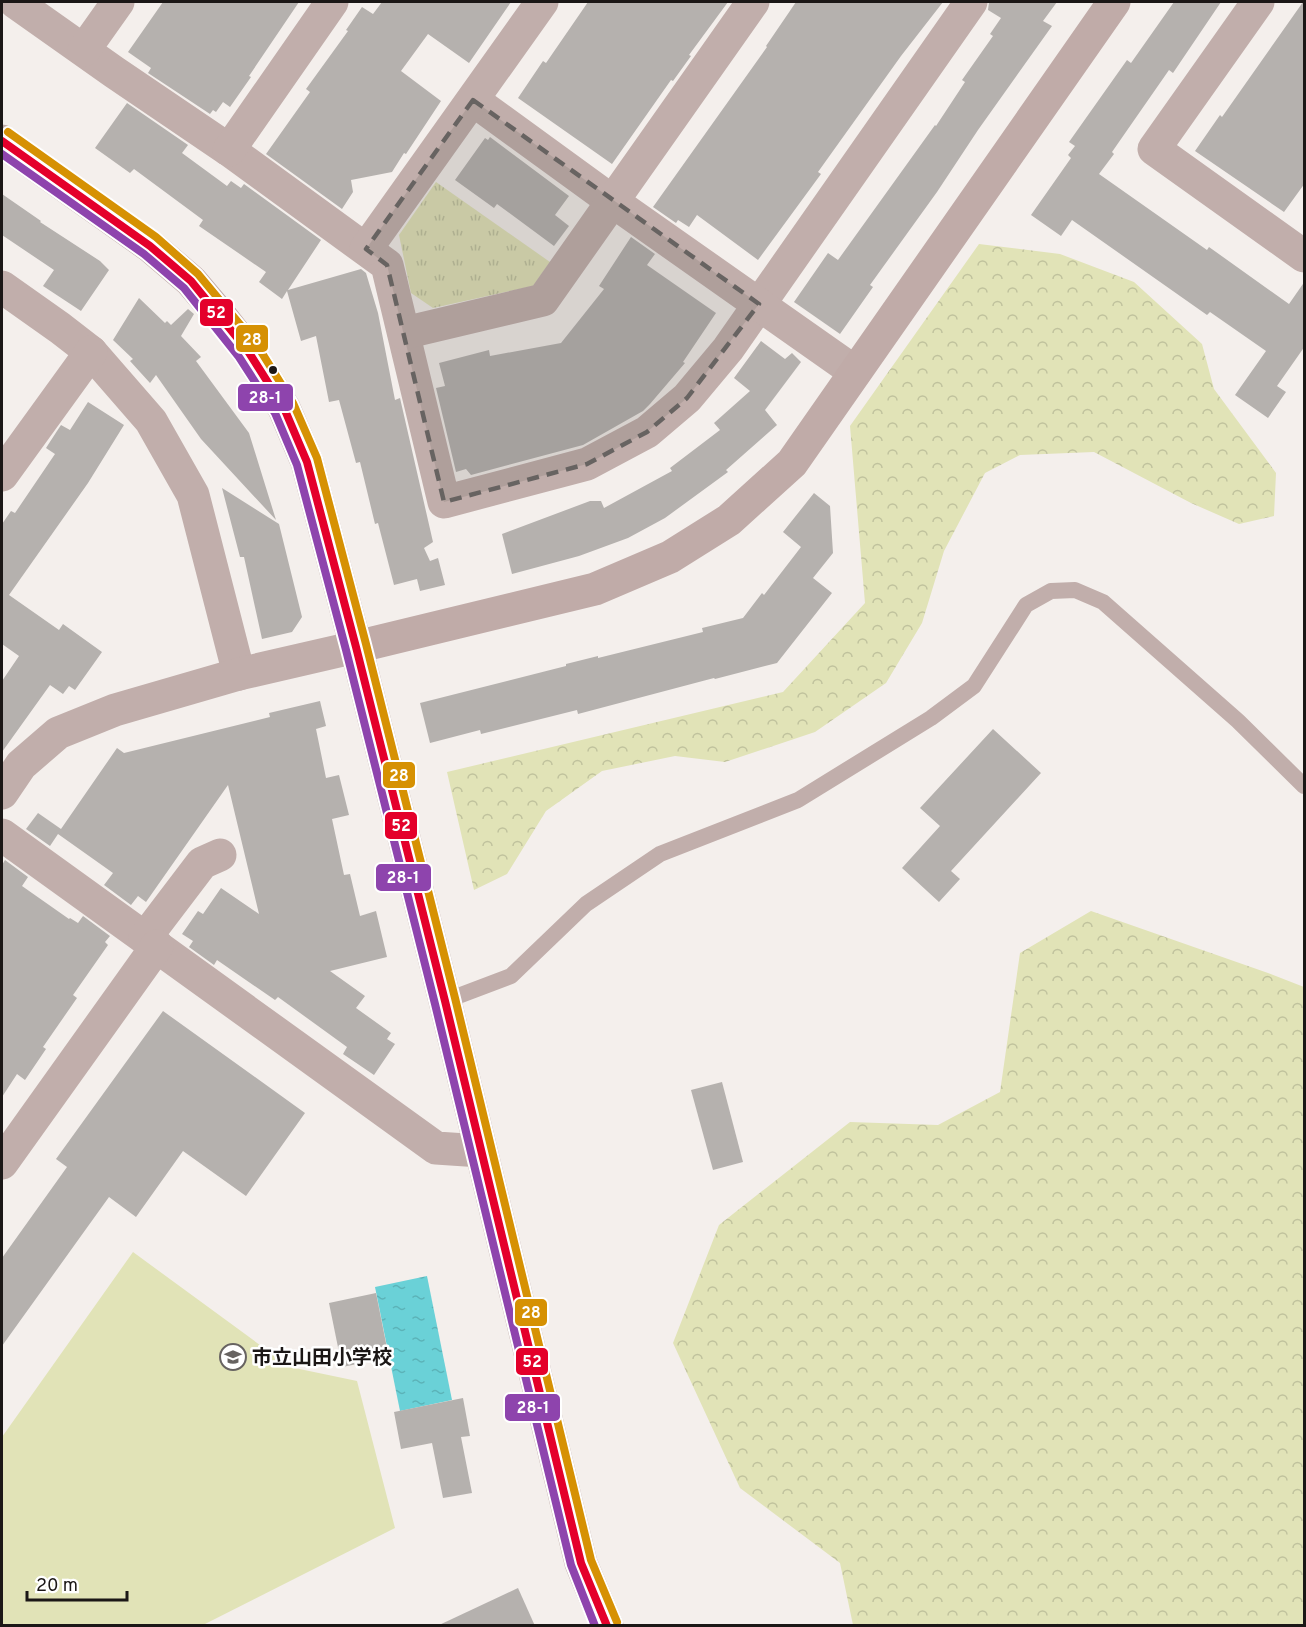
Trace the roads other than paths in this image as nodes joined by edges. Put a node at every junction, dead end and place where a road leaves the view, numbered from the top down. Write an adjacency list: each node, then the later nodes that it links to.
1 (15, 2): 9 (street)
2 (118, 2): 9 (street)
3 (332, 2): 12 (street)
4 (542, 2): 10 (street)
5 (753, 2): 13 (street)
6 (971, 2): 17 (street)
7 (1114, 2): 20 (street)
8 (1258, 2): 14 (street)
9 (84, 50): 12 (street)
10 (473, 100): 13 (street); 15 (street)
11 (2, 141): 22 (street)
12 (229, 150): 15 (street)
13 (612, 201): 17 (street); 18 (street)
14 (1300, 244)
15 (366, 249): 18 (street)
16 (2, 287): 19 (street)
17 (759, 304): 18 (street); 20 (street)
18 (404, 333)
19 (91, 352): 21 (street); 23 (street)
20 (855, 372): 22 (street)
21 (2, 475)
22 (356, 647): 23 (street); 29 (street)
23 (239, 674): 25 (street)
24 (1305, 786): 29 (lane)
25 (2, 793)
26 (2, 835): 28 (street)
27 (220, 855): 28 (street)
28 (151, 942): 30 (street); 31 (street)
29 (445, 1001): 30 (street)
30 (481, 1151): 32 (street)
31 (2, 1163)
32 (607, 1626)

